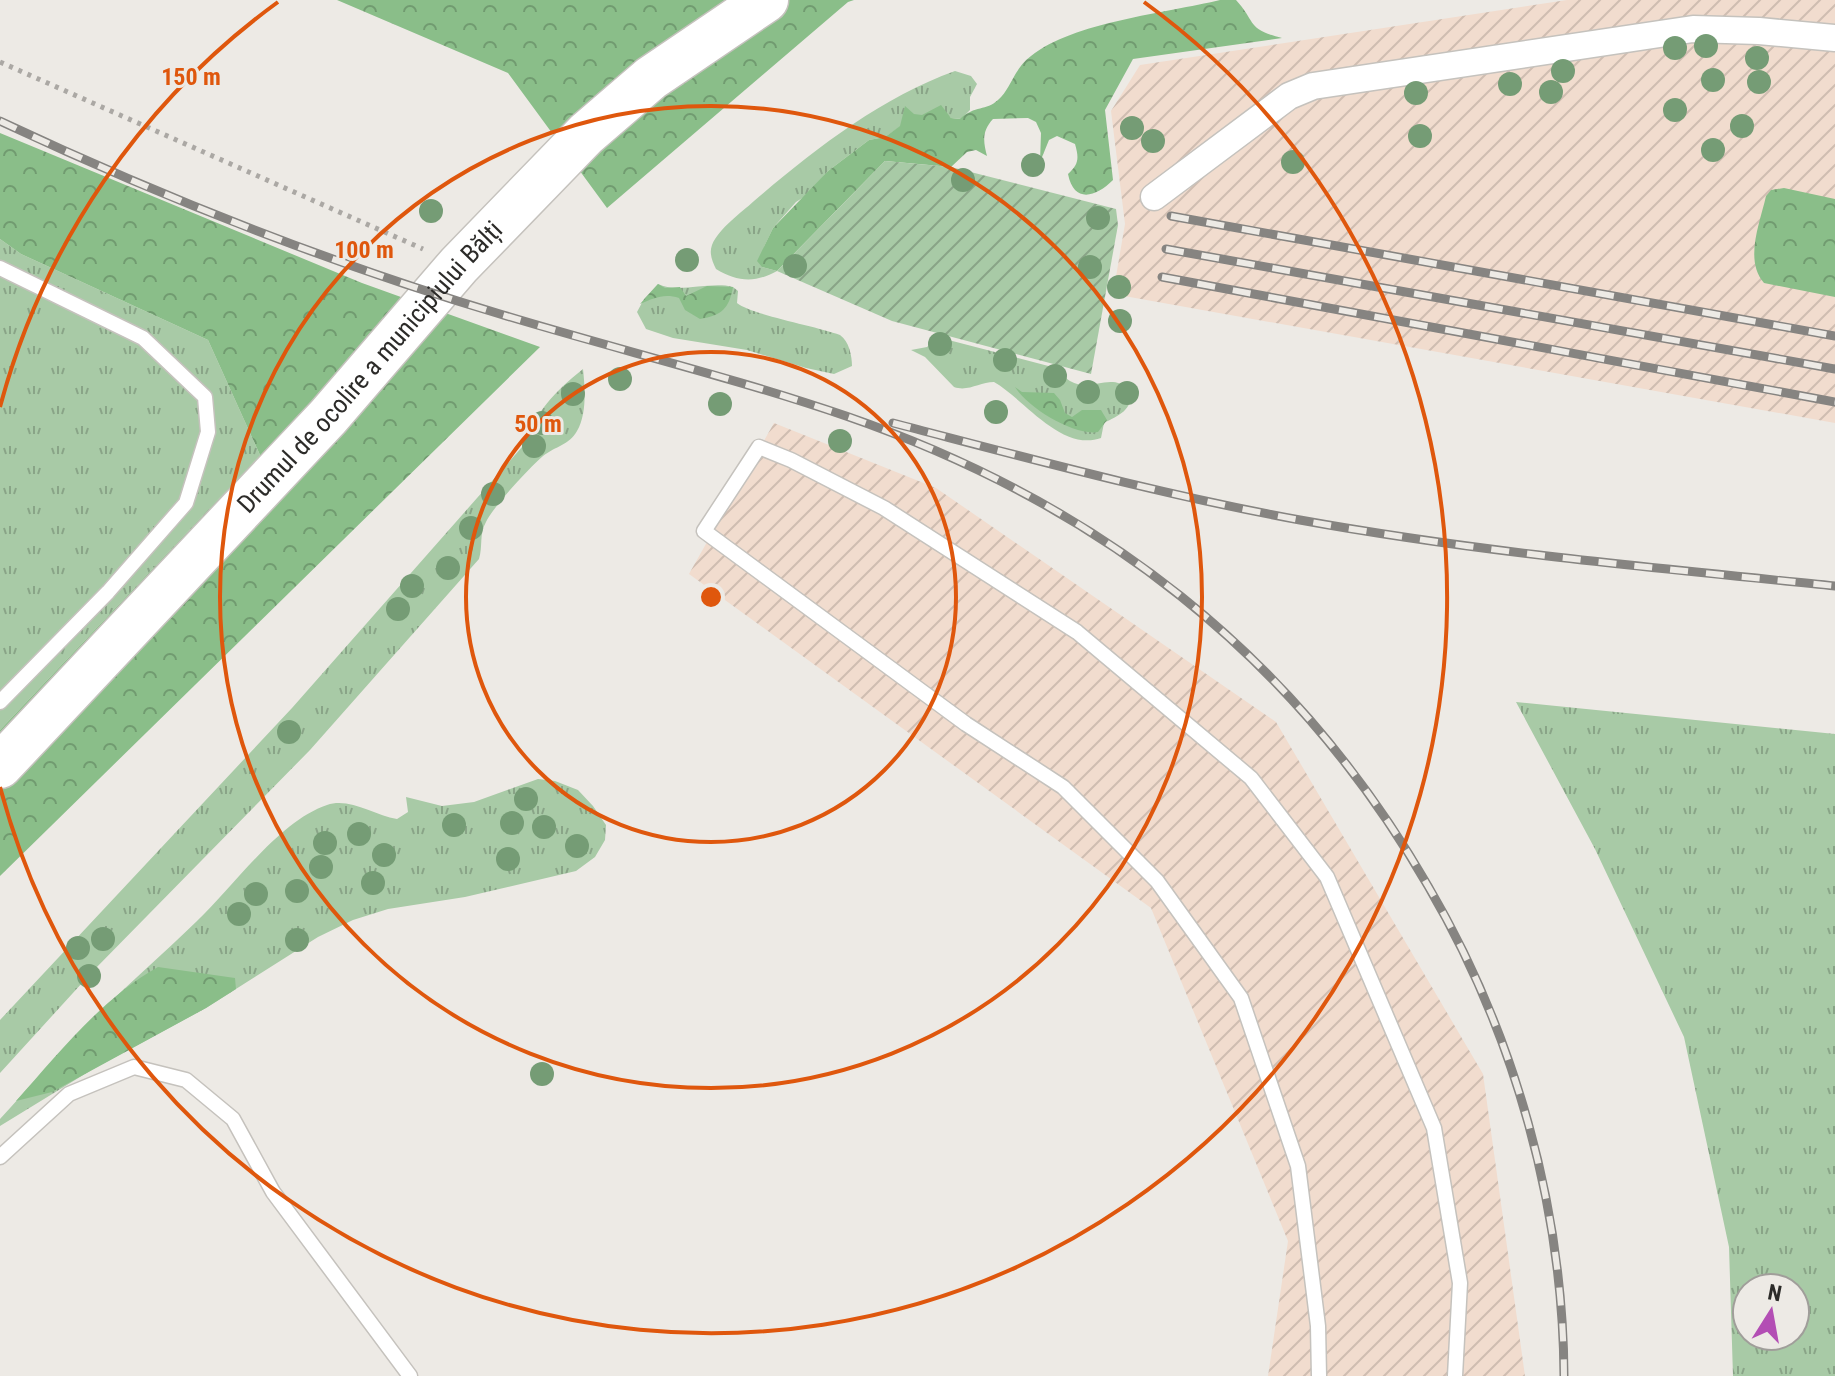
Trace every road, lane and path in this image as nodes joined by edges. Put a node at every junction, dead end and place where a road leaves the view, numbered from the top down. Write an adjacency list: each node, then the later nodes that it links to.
1 (766, 0): 5 (highway, Drumul de ocolire a municipiului Bălți)
2 (1835, 38): 4 (street)
3 (0, 62): 5 (path)
4 (1154, 197)
5 (459, 265): 8 (highway, Drumul de ocolire a municipiului Bălți)
6 (0, 268): 7 (lane)
7 (0, 702)
8 (0, 766)
9 (0, 1157): 10 (lane)
10 (410, 1376)
11 (1319, 1376): 12 (lane)
12 (1455, 1376)

